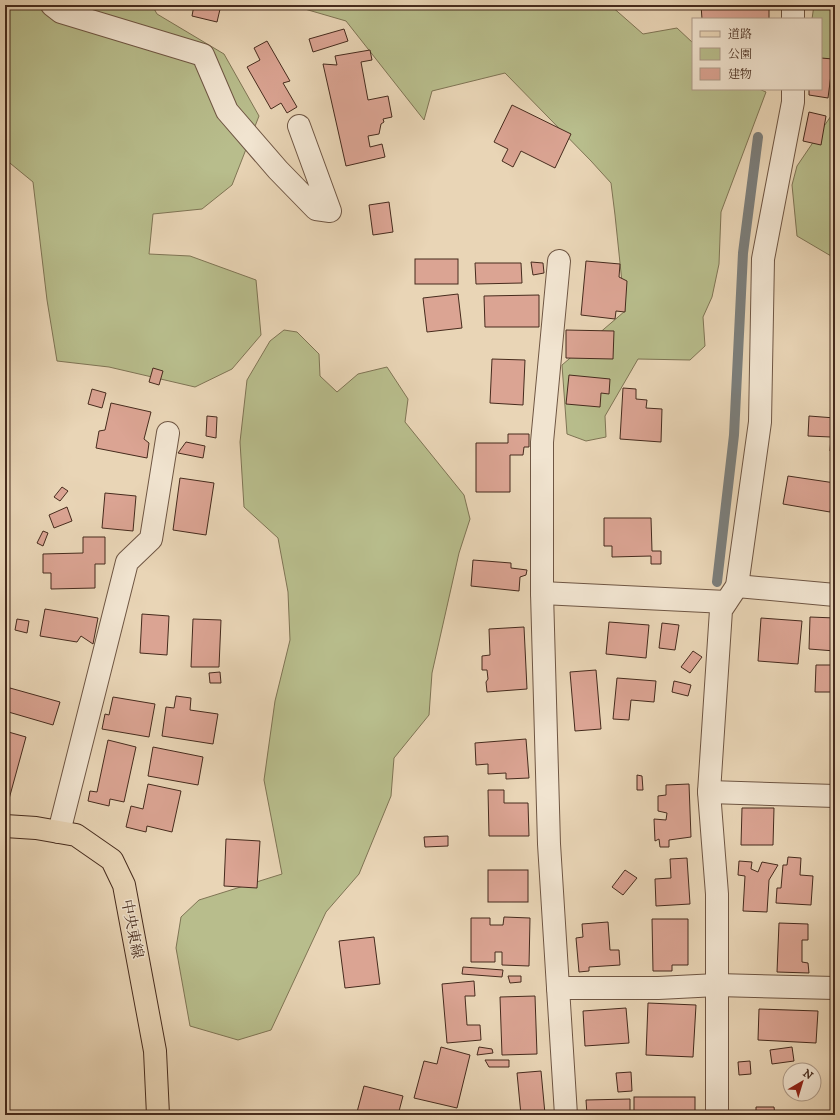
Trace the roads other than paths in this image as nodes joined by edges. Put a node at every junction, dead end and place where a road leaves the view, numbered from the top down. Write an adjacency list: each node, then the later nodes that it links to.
1 (52, 5): 5 (street)
2 (793, 5): 3 (street)
3 (793, 18)
4 (793, 90): 9 (street)
5 (299, 126)
6 (559, 261): 8 (street)
7 (168, 433): 14 (street)
8 (542, 593): 9 (street); 16 (street)
9 (732, 594): 10 (street); 11 (street)
10 (835, 595)
11 (709, 792): 12 (street); 15 (street)
12 (835, 796)
13 (5, 826): 14 (main road, 中央東線)
14 (59, 832): 18 (main road, 中央東線)
15 (717, 985): 16 (street); 17 (street); 20 (street)
16 (558, 988): 19 (street)
17 (835, 988)
18 (158, 1115)
19 (566, 1115)
20 (718, 1115)

